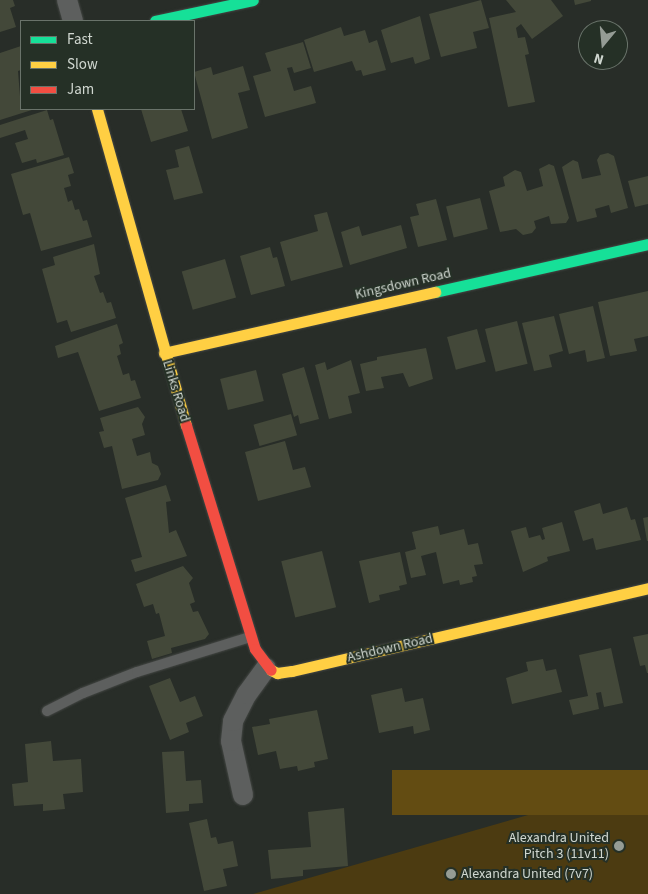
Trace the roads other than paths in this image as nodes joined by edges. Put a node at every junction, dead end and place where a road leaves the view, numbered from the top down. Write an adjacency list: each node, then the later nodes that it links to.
1 (67, 0): 3 (street)
2 (253, 0): 4 (street)
3 (73, 20)
4 (160, 20)
5 (97, 110): 7 (street, Links Road)
6 (648, 244): 7 (street, Kingsdown Road)
7 (164, 353): 9 (street, Links Road)
8 (648, 588): 10 (street, Ashdown Road)
9 (252, 636): 10 (street, Links Road); 11 (lane)
10 (266, 668): 12 (street)
11 (47, 711)
12 (243, 794)

